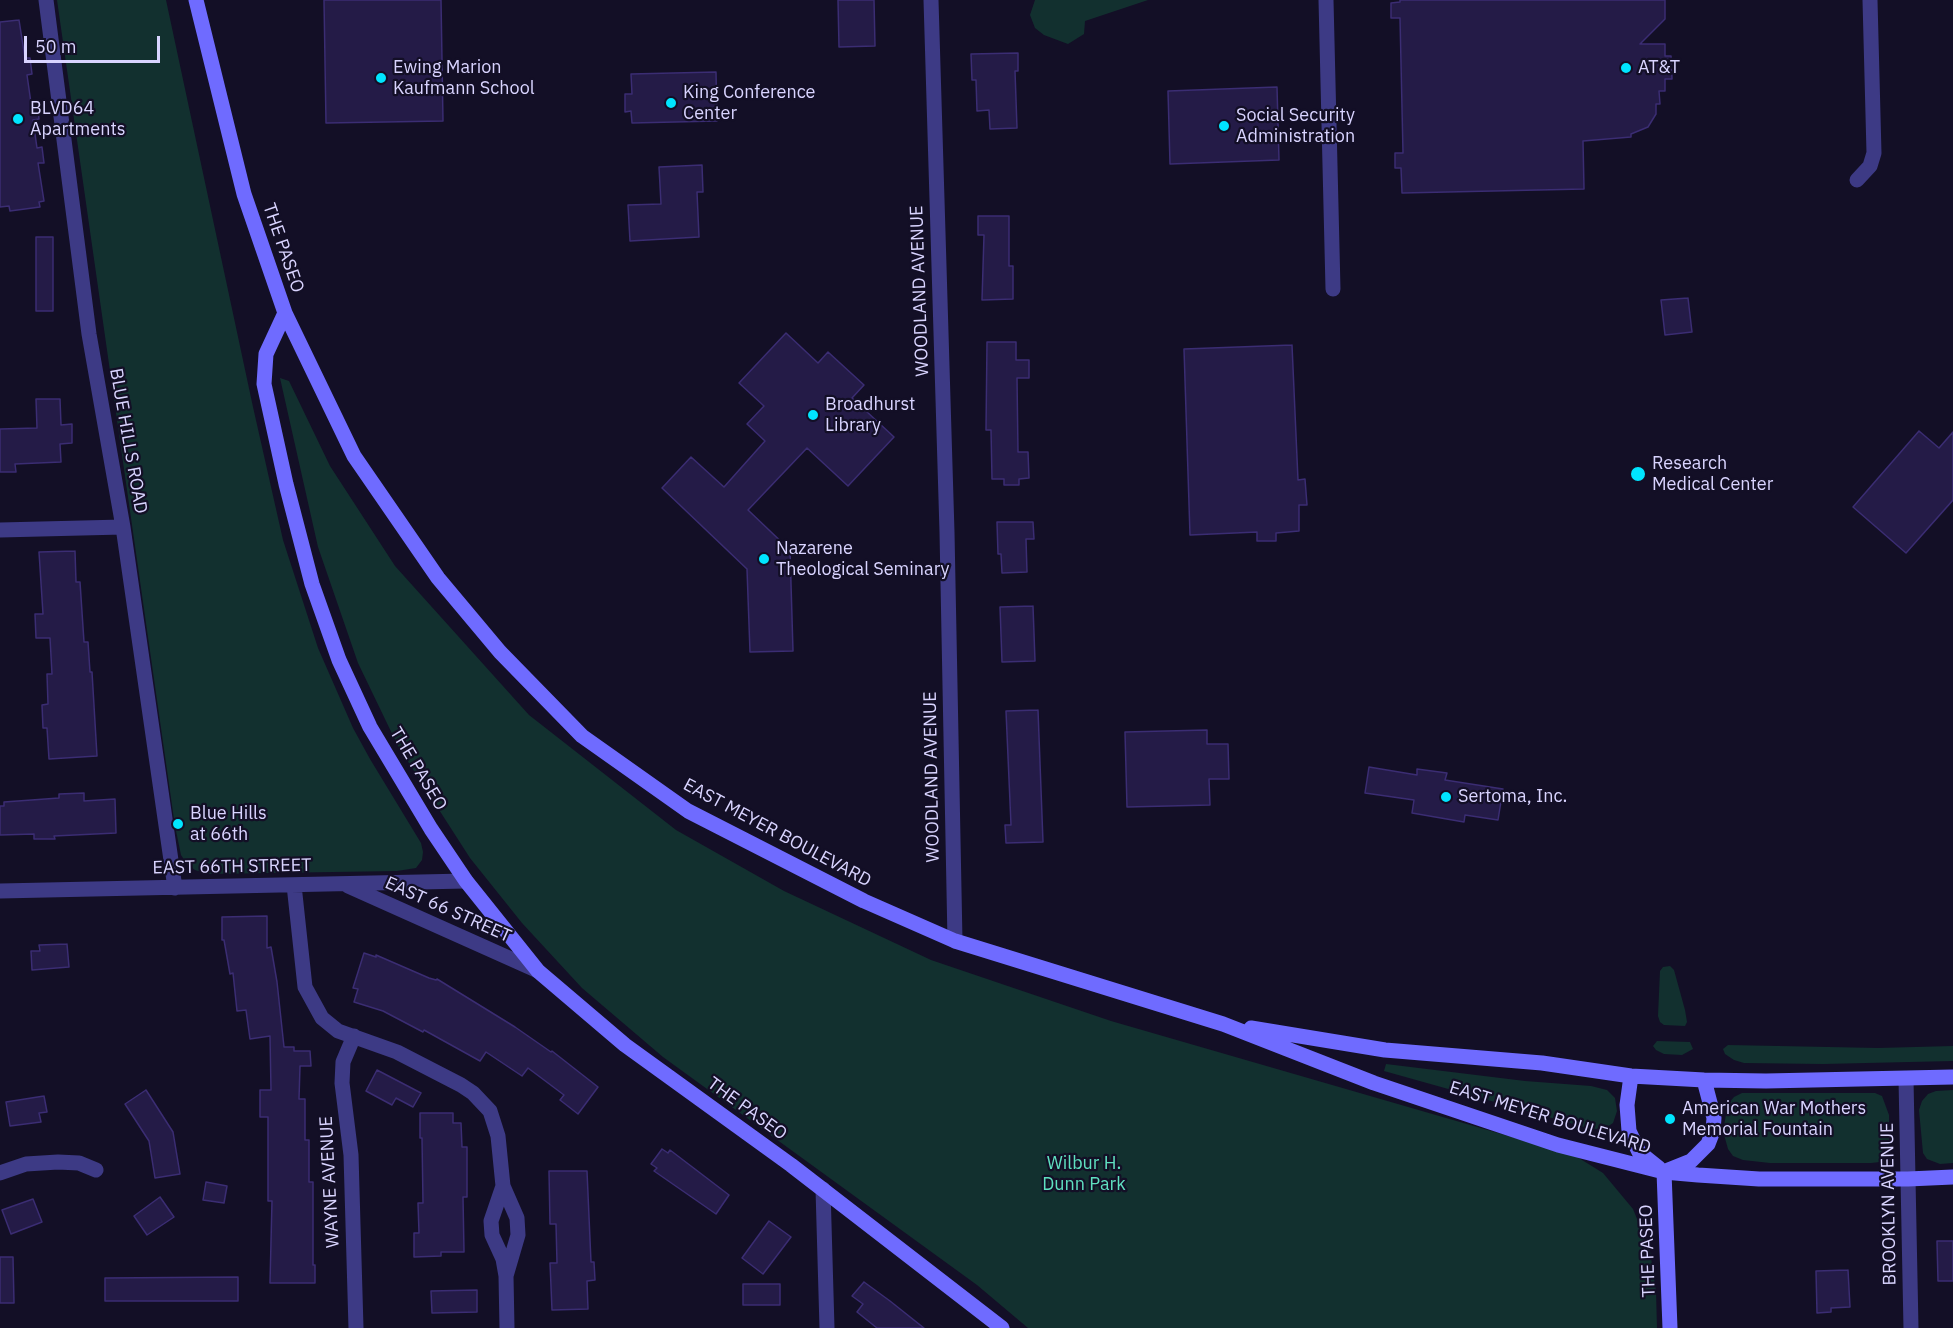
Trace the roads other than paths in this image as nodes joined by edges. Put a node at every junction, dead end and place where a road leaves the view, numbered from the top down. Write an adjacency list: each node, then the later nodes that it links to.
1 (46, 0): 9 (street, BLUE HILLS ROAD)
2 (196, 0): 8 (main road, THE PASEO)
3 (931, 0): 16 (street, WOODLAND AVENUE)
4 (1326, 0): 7 (street)
5 (1870, 0): 6 (street)
6 (1857, 180)
7 (1333, 290)
8 (285, 313): 11 (main road, THE PASEO); 16 (main road, EAST MEYER BOULEVARD)
9 (123, 527): 10 (street); 14 (street, BLUE HILLS ROAD)
10 (0, 530)
11 (466, 881): 12 (street, EAST 66TH STREET); 17 (main road, THE PASEO)
12 (342, 884): 13 (street, EAST 66TH STREET); 17 (street, EAST 66 STREET)
13 (294, 885): 14 (street, EAST 66TH STREET); 19 (street)
14 (175, 888): 15 (street, EAST 66TH STREET)
15 (0, 891)
16 (955, 941): 18 (main road, EAST MEYER BOULEVARD)
17 (538, 971): 30 (main road, THE PASEO)
18 (1223, 1024): 20 (main road, EAST MEYER BOULEVARD); 25 (main road, EAST MEYER BOULEVARD)
19 (354, 1036): 29 (street); 32 (street, WAYNE AVENUE)
20 (1631, 1076): 23 (main road); 25 (main road)
21 (1953, 1077): 22 (main road)
22 (1906, 1079): 23 (main road); 28 (street, BROOKLYN AVENUE)
23 (1704, 1080): 25 (main road)
24 (96, 1170): 26 (street)
25 (1664, 1172): 28 (main road, EAST MEYER BOULEVARD); 36 (main road, THE PASEO)
26 (0, 1173)
27 (1953, 1176): 28 (main road, EAST MEYER BOULEVARD)
28 (1908, 1179): 37 (street, BROOKLYN AVENUE)
29 (503, 1186): 31 (street); 31 (street)
30 (823, 1189): 34 (street); 35 (main road, THE PASEO)
31 (506, 1276): 33 (street)
32 (356, 1328)
33 (507, 1328)
34 (827, 1328)
35 (1002, 1328)
36 (1670, 1328)
37 (1911, 1328)

